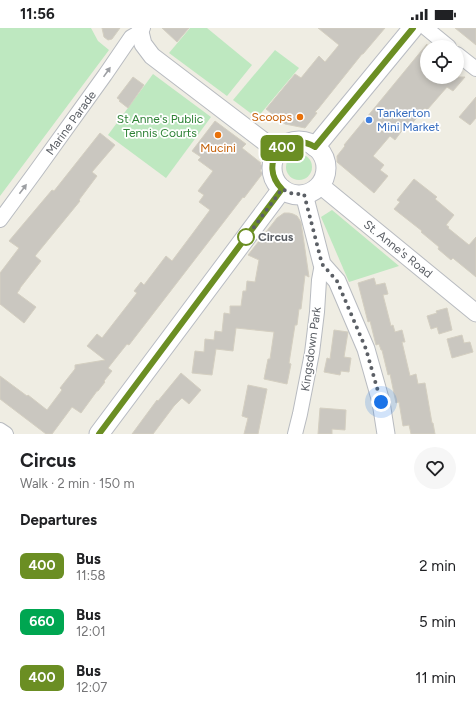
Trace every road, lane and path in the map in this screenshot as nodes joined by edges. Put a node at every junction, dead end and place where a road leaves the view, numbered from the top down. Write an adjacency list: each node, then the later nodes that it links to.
1 (413, 28): 7 (main road)
2 (426, 28): 4 (street)
3 (142, 30): 8 (street); 11 (street, Marine Parade, one-way to 3)
4 (441, 40)
5 (464, 60): 6 (street)
6 (476, 69)
7 (315, 147): 8 (main road); 10 (main road)
8 (278, 152): 9 (main road)
9 (282, 189): 10 (main road); 16 (main road)
10 (312, 190): 12 (street, Kingsdown Park); 13 (street, St. Anne's Road)
11 (0, 220)
12 (322, 264): 17 (street, Kingsdown Park); 18 (street, Kingsdown Park)
13 (476, 313)
14 (0, 430): 15 (street)
15 (6, 434)
16 (99, 434)
17 (295, 434)
18 (386, 434)

